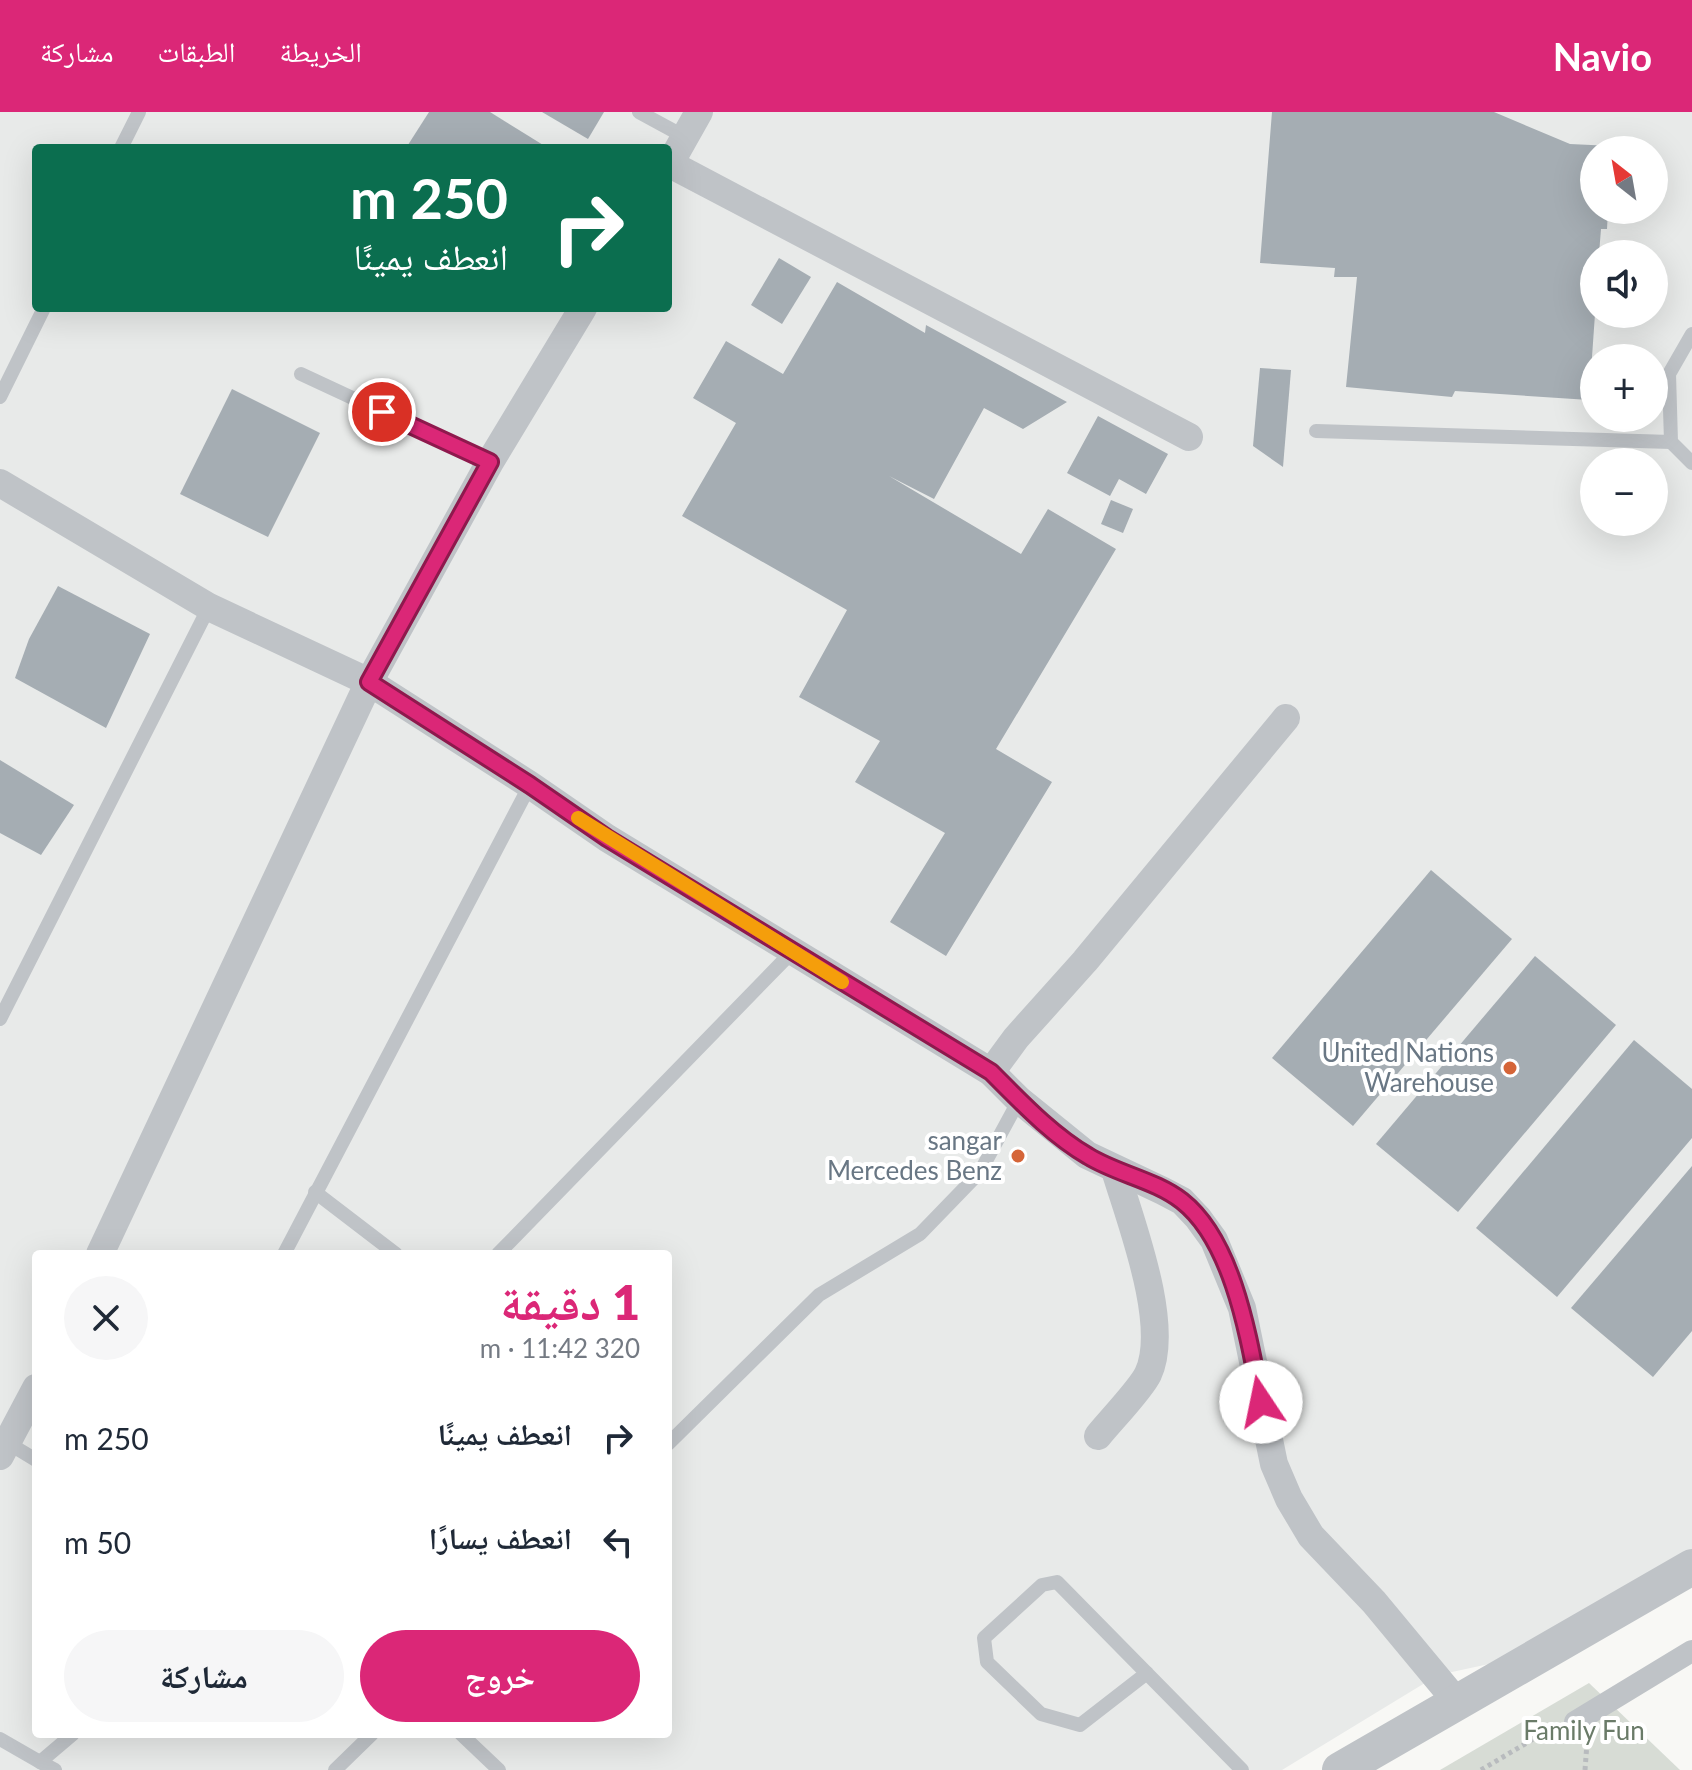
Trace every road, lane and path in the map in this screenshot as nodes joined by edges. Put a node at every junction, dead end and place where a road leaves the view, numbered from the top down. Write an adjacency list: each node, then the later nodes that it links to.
1 (139, 112): 4 (lane)
2 (639, 112): 3 (lane)
3 (692, 124): 5 (street)
4 (123, 144)
5 (672, 161)
6 (672, 168): 13 (street)
7 (42, 312): 11 (lane)
8 (581, 312): 15 (street)
9 (1692, 334): 14 (lane)
10 (301, 374): 15 (lane)
11 (0, 397)
12 (1316, 431): 14 (lane)
13 (1189, 437)
14 (1671, 442): 16 (lane)
15 (490, 462): 19 (street)
16 (1692, 463)
17 (0, 483): 18 (street)
18 (209, 607): 19 (street); 23 (lane)
19 (369, 682): 21 (street); 28 (street)
20 (1286, 718): 24 (street)
21 (530, 785): 22 (street); 27 (lane)
22 (792, 952): 24 (street); 31 (lane)
23 (0, 1019)
24 (991, 1072): 25 (street)
25 (1019, 1100): 26 (street); 34 (lane)
26 (1115, 1170): 33 (street); 40 (street)
27 (315, 1192): 29 (lane); 30 (lane)
28 (102, 1250)
29 (286, 1250)
30 (391, 1250)
31 (502, 1250)
32 (32, 1396): 35 (street)
33 (1098, 1436)
34 (672, 1440)
35 (4, 1450): 36 (lane)
36 (32, 1459)
37 (1692, 1567): 40 (street)
38 (1692, 1651): 41 (street)
39 (1147, 1673): 39 (lane); 50 (lane)
40 (1457, 1702): 51 (street)
41 (1575, 1722): 52 (path); 53 (path)
42 (68, 1738): 46 (lane)
43 (368, 1738): 48 (lane)
44 (465, 1738): 49 (lane)
45 (0, 1739): 46 (lane)
46 (40, 1762): 47 (lane)
47 (55, 1770)
48 (335, 1770)
49 (499, 1770)
50 (1242, 1770)
51 (1340, 1770)
52 (1481, 1770)
53 (1585, 1770)

